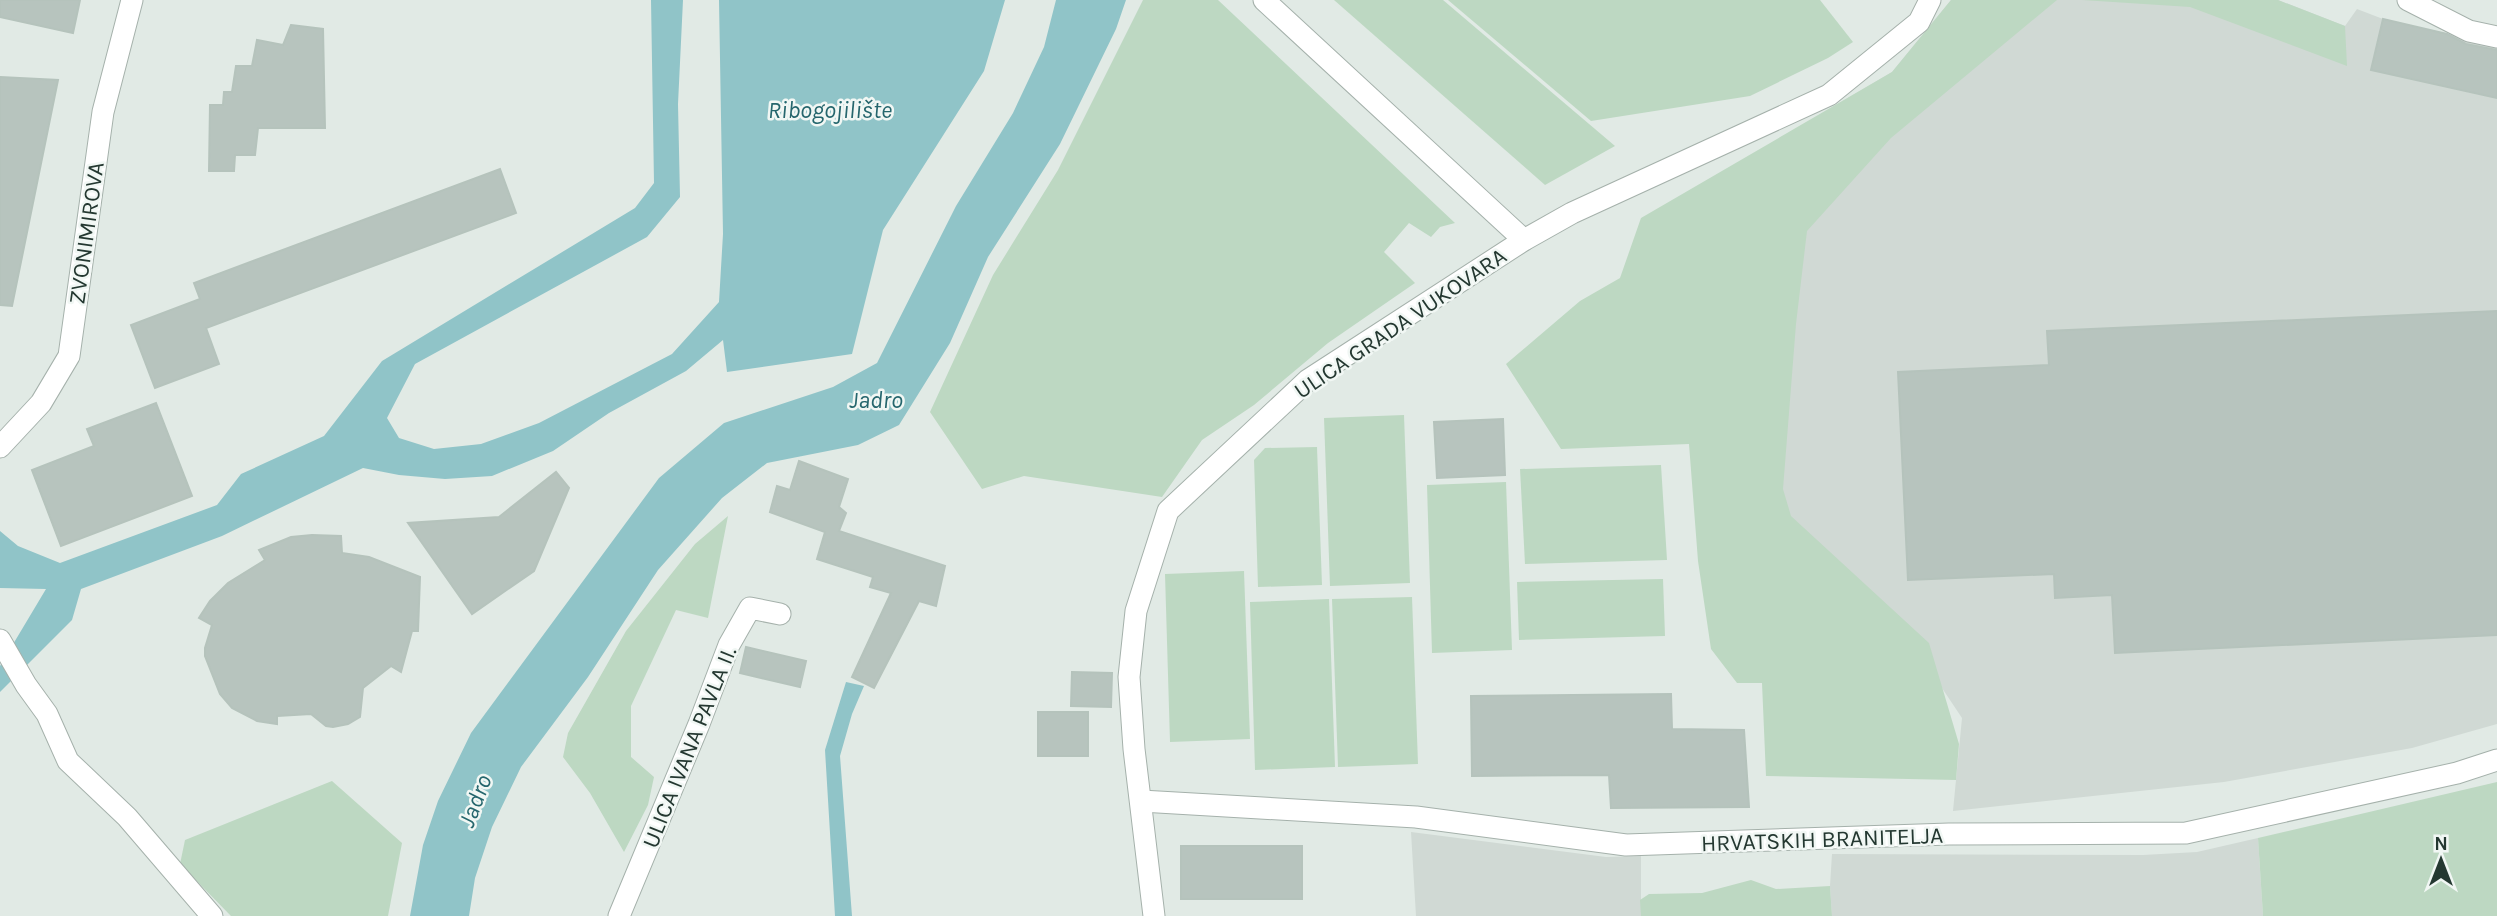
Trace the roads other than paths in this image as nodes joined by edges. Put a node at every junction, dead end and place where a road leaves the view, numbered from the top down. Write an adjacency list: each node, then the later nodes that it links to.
1 (132, 0): 7 (street, ZVONIMIROVA)
2 (1264, 0): 6 (street)
3 (1930, 0): 6 (street, ULICA GRADA VUKOVARA)
4 (2408, 0): 5 (street)
5 (2497, 37)
6 (1524, 240): 11 (street, ULICA GRADA VUKOVARA)
7 (0, 447)
8 (780, 614): 13 (street, ULICA IVANA PAVLA II.)
9 (0, 640): 12 (street)
10 (2497, 760): 11 (street, HRVATSKIH BRANITELJA)
11 (1141, 801): 14 (street, ULICA GRADA VUKOVARA)
12 (212, 916)
13 (619, 916)
14 (1154, 916)

